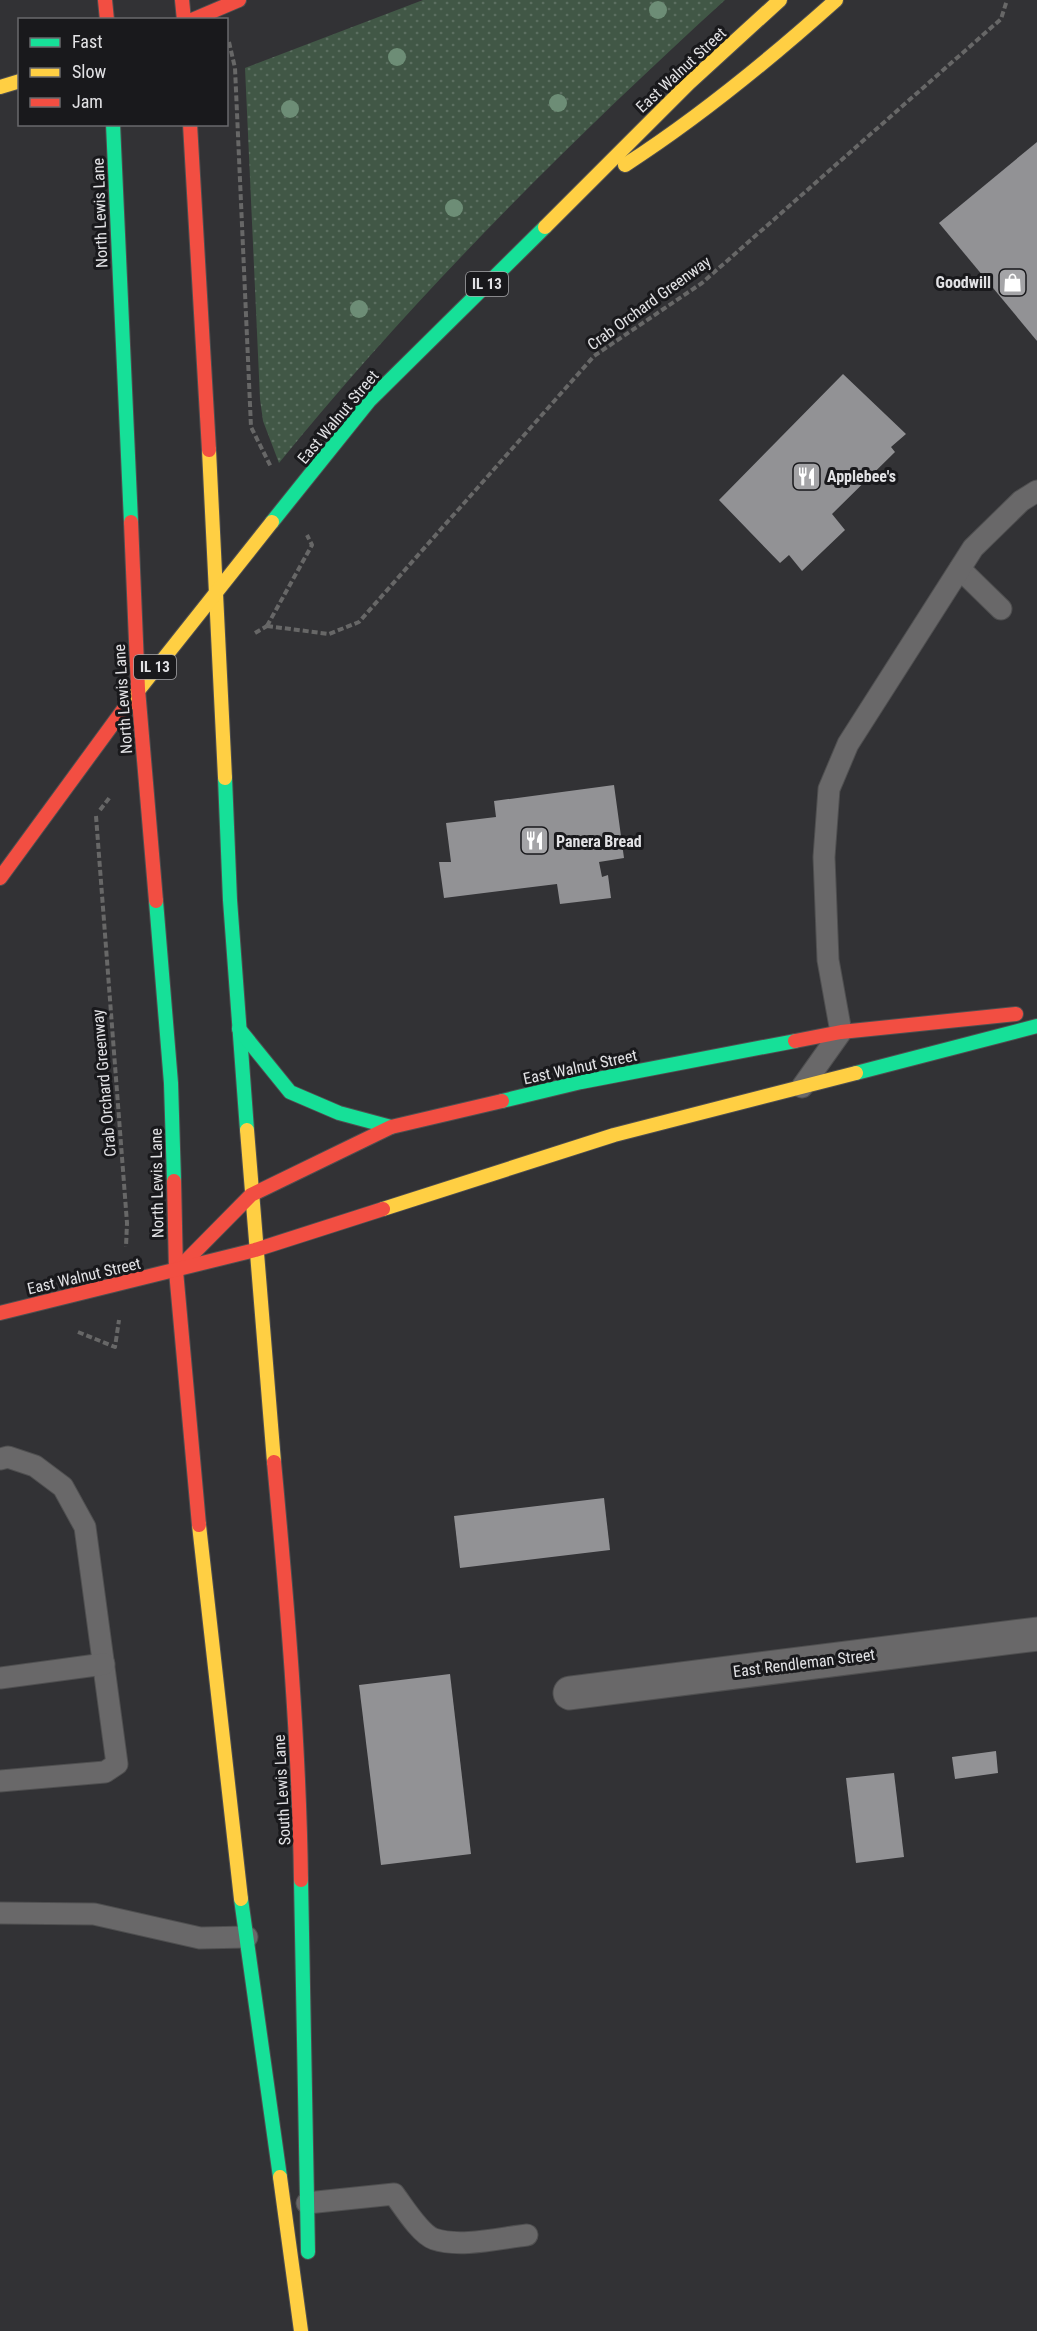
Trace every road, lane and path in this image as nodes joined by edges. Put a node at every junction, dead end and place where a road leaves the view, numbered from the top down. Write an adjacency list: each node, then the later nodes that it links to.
1 (105, 0): 7 (main road)
2 (182, 0): 8 (main road)
3 (239, 0): 9 (main road)
4 (780, 0): 15 (main road, East Walnut Street / IL 13)
5 (836, 0): 15 (main road)
6 (1008, 0): 18 (path, Crab Orchard Greenway)
7 (107, 18)
8 (184, 18)
9 (197, 18)
10 (229, 39): 16 (path)
11 (18, 82): 12 (main road)
12 (0, 87)
13 (113, 126): 22 (main road, North Lewis Lane)
14 (190, 126): 20 (main road)
15 (575, 196): 20 (main road, East Walnut Street / IL 13)
16 (272, 469)
17 (1037, 492): 19 (lane)
18 (312, 545)
19 (960, 569): 21 (lane); 28 (lane)
20 (217, 591): 22 (main road, East Walnut Street / IL 13); 27 (main road)
21 (1001, 609)
22 (138, 688): 24 (main road, East Walnut Street / IL 13); 33 (main road, North Lewis Lane)
23 (94, 817): 34 (path, Crab Orchard Greenway)
24 (0, 878)
25 (1025, 1014): 28 (main road, East Walnut Street)
26 (1037, 1026): 29 (main road, East Walnut Street)
27 (239, 1029): 30 (main road); 31 (main road)
28 (840, 1032): 29 (lane); 30 (main road, East Walnut Street)
29 (802, 1086): 32 (main road, East Walnut Street)
30 (391, 1127): 31 (main road, East Walnut Street)
31 (251, 1195): 32 (main road); 33 (main road, East Walnut Street)
32 (255, 1250): 33 (main road, East Walnut Street); 45 (main road, South Lewis Lane)
33 (176, 1271): 34 (main road, East Walnut Street); 44 (main road)
34 (124, 1283): 35 (main road, East Walnut Street); 36 (path, Crab Orchard Greenway)
35 (0, 1313)
36 (115, 1347)
37 (0, 1459): 39 (lane)
38 (1037, 1634): 41 (street, East Rendleman Street)
39 (104, 1664): 40 (lane); 42 (lane)
40 (0, 1678)
41 (570, 1693)
42 (0, 1781)
43 (0, 1913): 44 (lane)
44 (247, 1937): 49 (main road)
45 (307, 2203): 46 (lane); 47 (main road, South Lewis Lane)
46 (527, 2235)
47 (308, 2261)
48 (309, 2284): 50 (main road)
49 (301, 2331)
50 (309, 2331)

